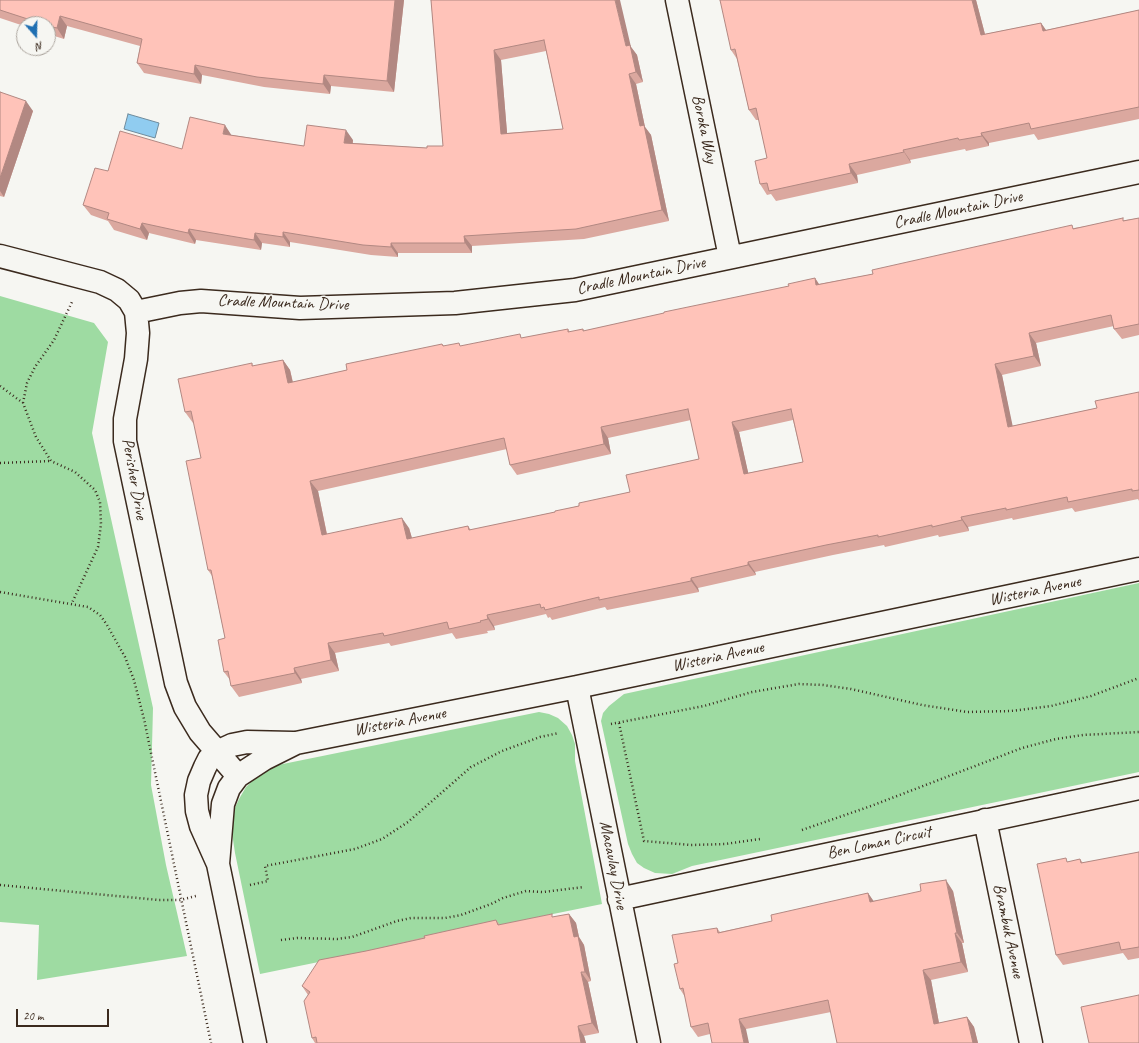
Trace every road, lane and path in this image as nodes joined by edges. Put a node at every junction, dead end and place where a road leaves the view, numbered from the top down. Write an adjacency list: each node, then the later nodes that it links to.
1 (677, 0): 4 (street, Boroka Way)
2 (1139, 172): 4 (street, Cradle Mountain Drive)
3 (0, 256): 5 (street)
4 (730, 257): 6 (street, Cradle Mountain Drive)
5 (81, 278): 6 (street); 8 (path)
6 (136, 312): 20 (street, Perisher Drive)
7 (0, 386): 8 (path)
8 (23, 403): 9 (path)
9 (51, 462): 10 (path); 13 (path)
10 (0, 463)
11 (1139, 568): 15 (street, Wisteria Avenue)
12 (0, 592): 13 (path)
13 (72, 603): 31 (path)
14 (1139, 678): 16 (path)
15 (577, 687): 17 (street, Macaulay Drive); 19 (street, Wisteria Avenue)
16 (619, 722): 17 (path); 25 (path)
17 (585, 728): 29 (path); 30 (street, Macaulay Drive)
18 (1139, 732): 24 (path)
19 (296, 743): 20 (street, Wisteria Avenue); 21 (street, Wisteria Avenue)
20 (217, 752): 21 (street, Perisher Drive); 26 (street, Wisteria Avenue)
21 (238, 776): 26 (street, Wisteria Avenue)
22 (1139, 788): 23 (street, Ben Loman Circuit)
23 (985, 820): 30 (street, Ben Loman Circuit); 36 (street, Brambuk Avenue)
24 (797, 831)
25 (767, 838)
26 (218, 864): 29 (street, Wisteria Avenue)
27 (0, 885): 31 (path)
28 (584, 887): 32 (path)
29 (223, 890): 31 (path); 34 (street, Wisteria Avenue)
30 (619, 899): 35 (street, Macaulay Drive)
31 (180, 900): 33 (path)
32 (281, 940)
33 (211, 1043)
34 (255, 1043)
35 (649, 1043)
36 (1031, 1043)

